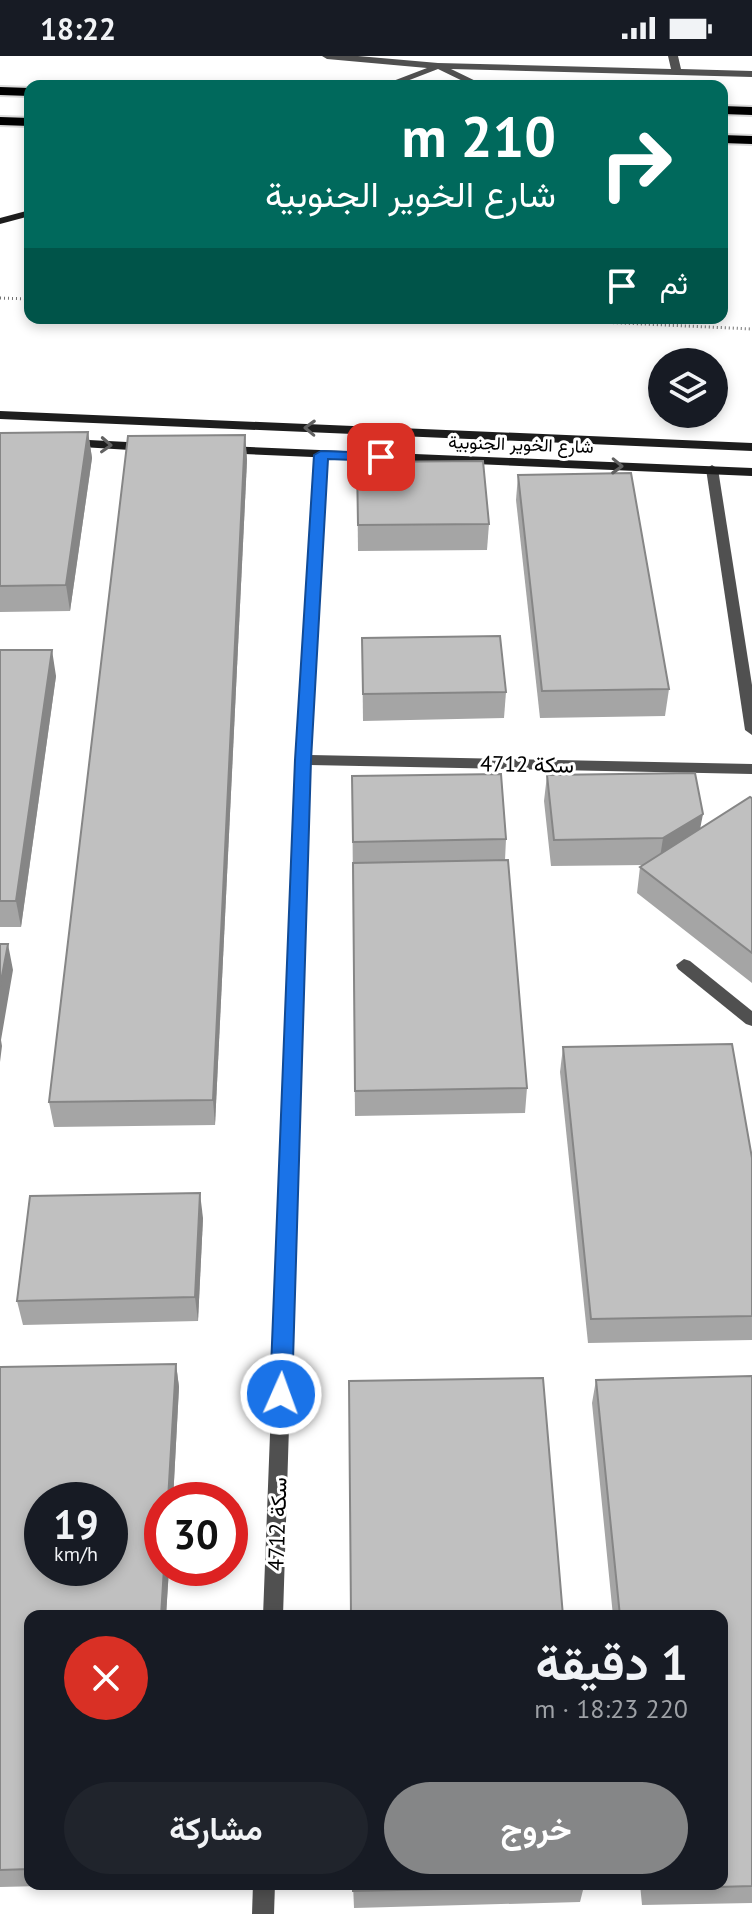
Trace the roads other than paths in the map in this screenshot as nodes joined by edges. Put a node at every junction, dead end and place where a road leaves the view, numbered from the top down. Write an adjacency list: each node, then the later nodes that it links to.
1 (327, 56): 3 (street)
2 (673, 56): 4 (street)
3 (438, 61): 4 (street); 6 (street); 7 (street)
4 (677, 73): 5 (street)
5 (752, 74)
6 (398, 80)
7 (471, 80)
8 (0, 91): 9 (main road)
9 (24, 92)
10 (728, 110): 11 (main road)
11 (752, 111)
12 (0, 121): 13 (main road)
13 (24, 122)
14 (728, 139): 15 (main road)
15 (752, 140)
16 (24, 215): 17 (street)
17 (3, 220)
18 (0, 415): 21 (street, شارع الخوير الجنوبية, one-way to 18)
19 (61, 443): 20 (street, one-way to 20)
20 (153, 447)
21 (752, 447)
22 (214, 450): 23 (street, شارع الخوير الجنوبية)
23 (321, 455): 24 (street, شارع الخوير الجنوبية, one-way to 24); 27 (street, سكة 4712)
24 (712, 469): 25 (street, شارع الخوير الجنوبية); 26 (street)
25 (752, 472)
26 (752, 730)
27 (303, 760): 28 (street, سكة 4712); 31 (street, سكة 4712)
28 (752, 769)
29 (684, 965): 30 (street)
30 (752, 1020)
31 (273, 1610)
32 (264, 1890): 33 (street)
33 (263, 1914)

